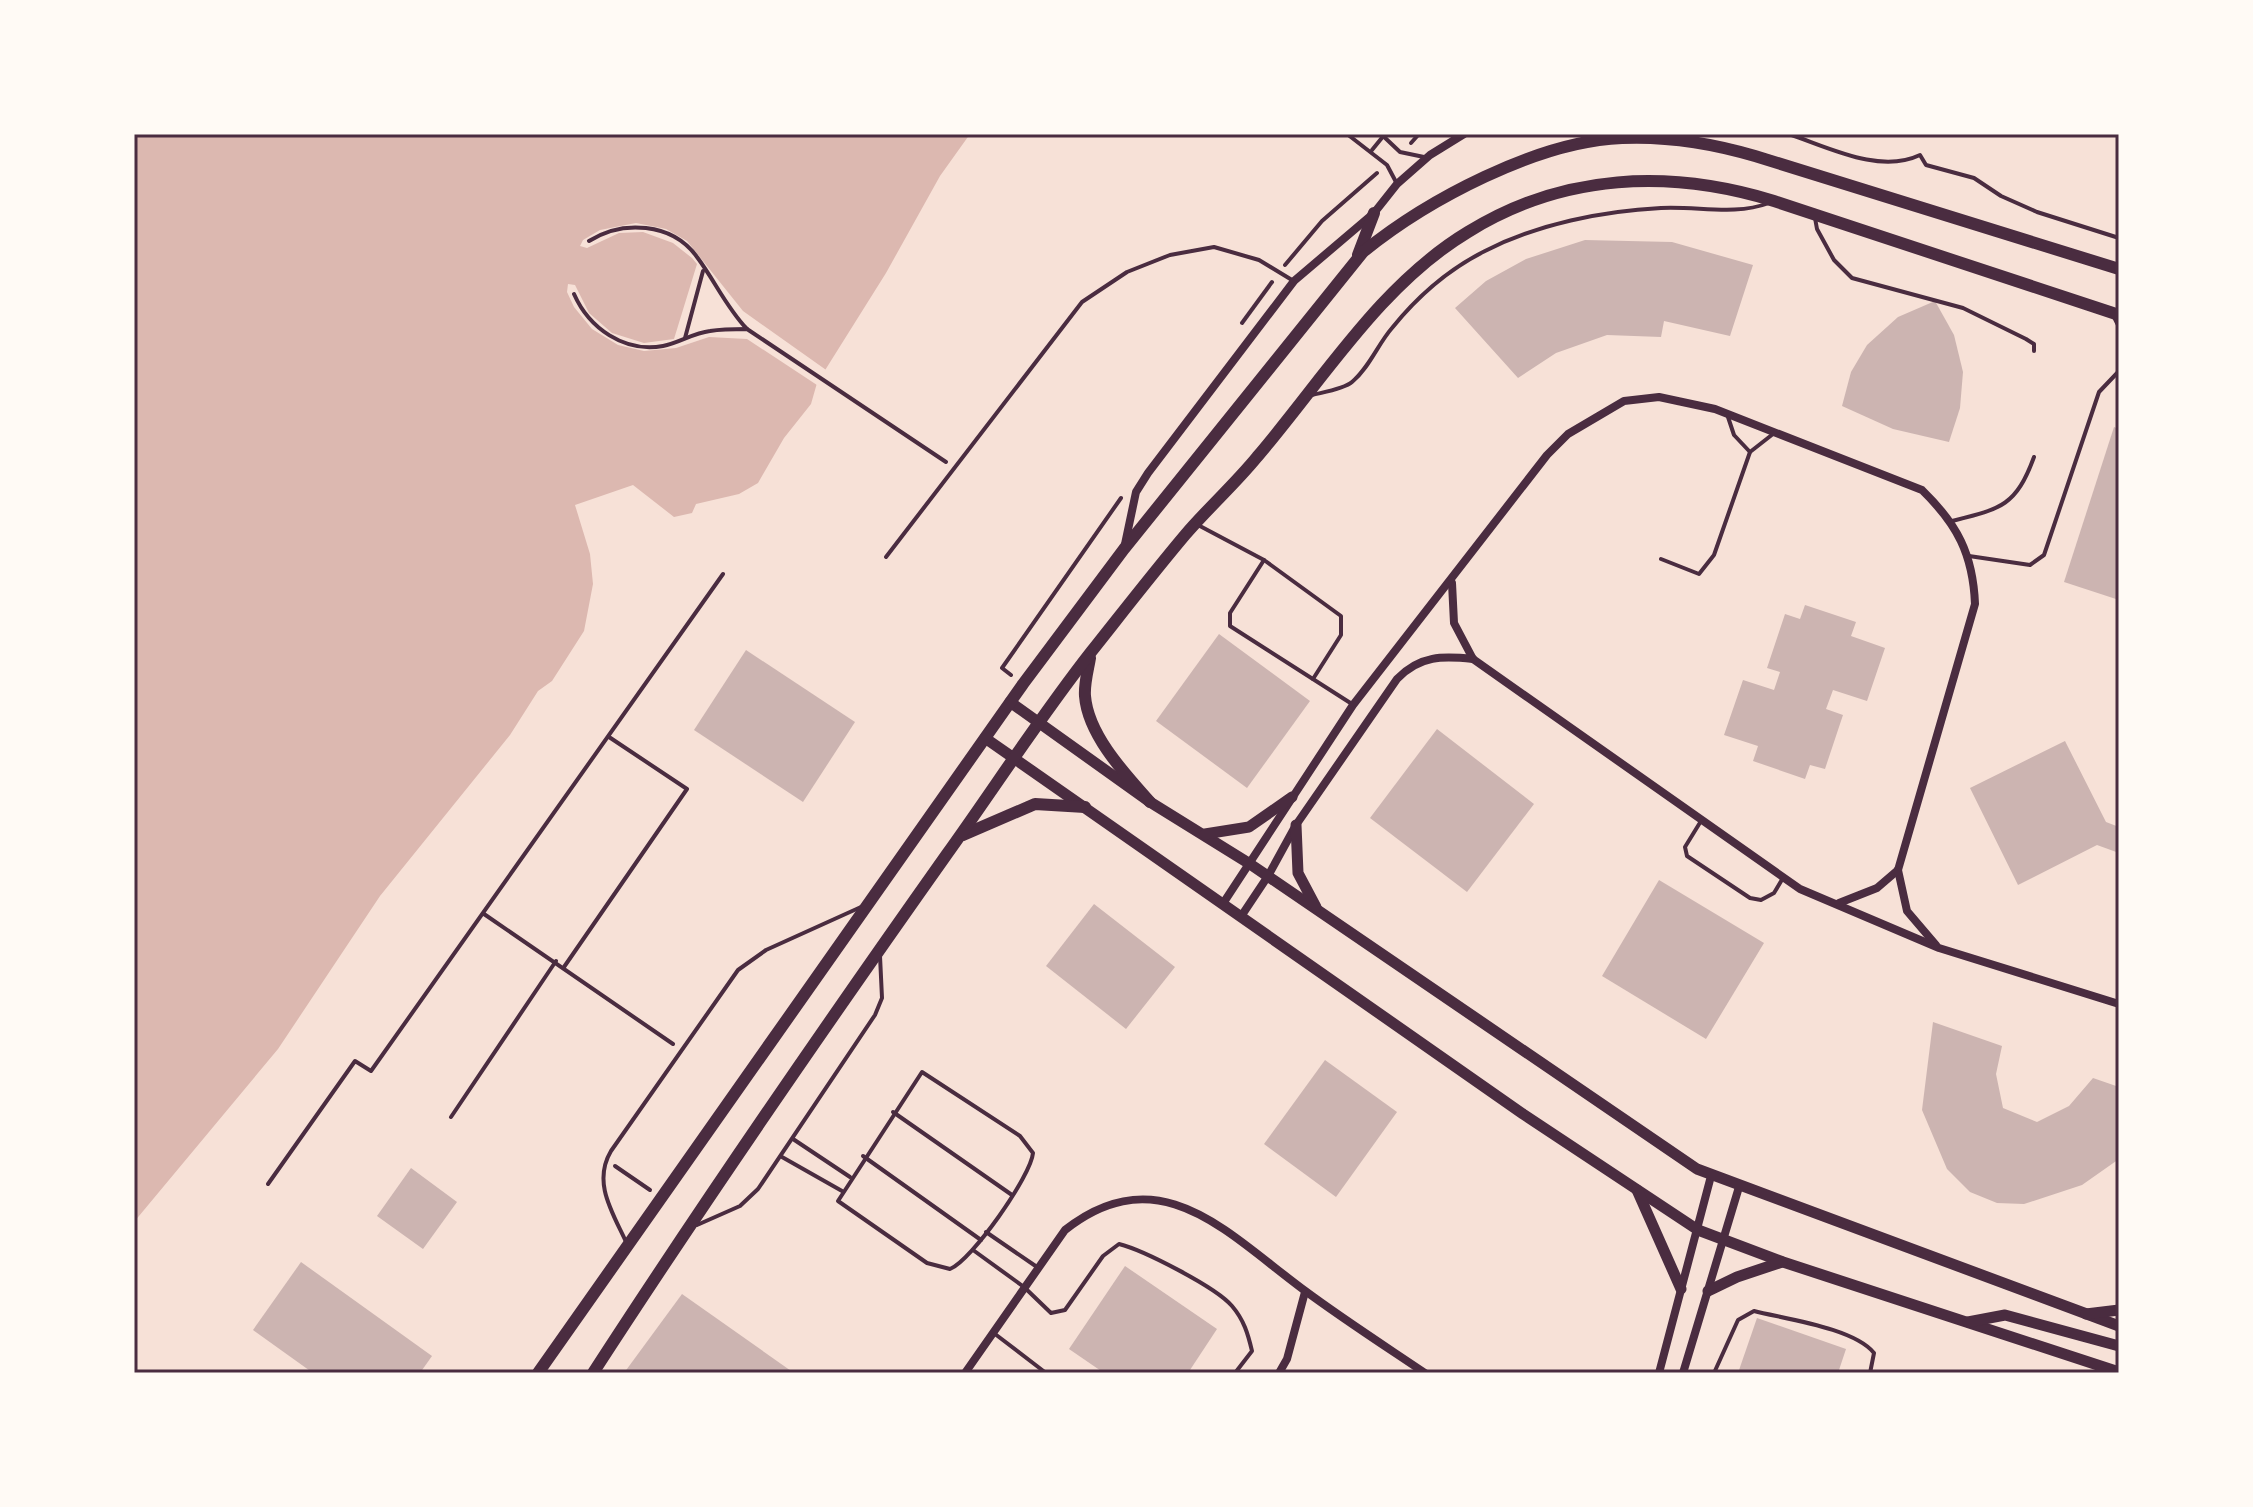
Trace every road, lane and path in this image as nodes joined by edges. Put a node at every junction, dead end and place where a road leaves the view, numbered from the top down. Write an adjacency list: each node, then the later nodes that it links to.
1 (1347, 134): 7 (lane)
2 (1464, 134): 8 (street)
3 (1685, 134): 6 (street)
4 (1789, 134): 13 (path)
5 (1383, 135): 7 (lane); 8 (lane)
6 (1711, 143): 15 (main road); 17 (main road)
7 (1372, 150): 9 (lane)
8 (1430, 155): 9 (street)
9 (1397, 184): 11 (street)
10 (1774, 201): 12 (main road); 26 (lane); 26 (main road)
11 (1374, 213): 15 (main road); 18 (street)
12 (1815, 215): 20 (main road); 24 (lane)
13 (2119, 238)
14 (589, 241): 16 (path)
15 (1355, 263): 34 (main road)
16 (704, 269): 22 (path); 23 (path)
17 (2119, 269)
18 (1294, 281): 31 (lane); 34 (street)
19 (574, 294): 23 (path)
20 (2115, 313): 21 (lane)
21 (2119, 327)
22 (747, 329): 23 (path); 31 (path)
23 (685, 338)
24 (2034, 351)
25 (2119, 371): 35 (lane)
26 (1306, 397): 33 (main road)
27 (1727, 414): 28 (street); 29 (lane); 40 (street)
28 (1775, 433): 29 (lane); 32 (street)
29 (1750, 452): 37 (lane)
30 (2034, 457): 32 (lane)
31 (955, 468): 36 (lane)
32 (1952, 521): 35 (street)
33 (1195, 524): 38 (lane); 41 (main road)
34 (1124, 549): 44 (main road)
35 (1969, 556): 58 (street)
36 (886, 557)
37 (1661, 559)
38 (1264, 560): 43 (lane); 43 (lane)
39 (723, 574): 47 (path)
40 (1452, 582): 42 (street); 45 (street)
41 (1091, 653): 46 (main road); 51 (main road)
42 (1473, 659): 53 (street); 54 (street)
43 (1313, 679): 45 (lane)
44 (1010, 702): 46 (street); 48 (main road)
45 (1353, 705): 50 (street)
46 (1039, 723): 49 (main road); 51 (street)
47 (609, 736): 64 (path); 70 (path)
48 (985, 738): 49 (street); 63 (main road)
49 (1015, 758): 52 (street); 56 (main road)
50 (1292, 797): 55 (street); 57 (street)
51 (1150, 802): 55 (street)
52 (1085, 807): 56 (main road); 61 (street)
53 (1702, 819): 60 (street); 60 (lane)
54 (1296, 825): 59 (street); 65 (street)
55 (1205, 834): 57 (street)
56 (960, 836): 68 (main road)
57 (1250, 864): 59 (street); 61 (street)
58 (1898, 870): 62 (street); 67 (street)
59 (1268, 876): 65 (street); 66 (street)
60 (1784, 877): 62 (street)
61 (1224, 902): 66 (street)
62 (1839, 903): 67 (street)
63 (867, 905): 72 (lane); 92 (main road)
64 (484, 914): 69 (path); 81 (path)
65 (1321, 914): 79 (street)
66 (1242, 915): 83 (street)
67 (1939, 948): 71 (street)
68 (879, 950): 75 (lane); 87 (main road)
69 (556, 961): 70 (path); 74 (path)
70 (564, 967): 72 (path)
71 (2119, 1004)
72 (682, 1049): 78 (lane)
73 (893, 1112): 76 (lane); 85 (lane); 85 (lane)
74 (451, 1117)
75 (793, 1139): 77 (lane); 80 (lane)
76 (863, 1156): 80 (lane); 91 (lane)
77 (782, 1157): 84 (lane); 87 (lane)
78 (606, 1160): 86 (path); 92 (lane)
79 (1711, 1176): 82 (street); 88 (street)
80 (850, 1177): 84 (lane)
81 (268, 1184)
82 (1739, 1187): 90 (street); 101 (street)
83 (1637, 1190): 88 (street); 97 (street)
84 (842, 1191): 93 (lane)
85 (1012, 1195): 89 (lane)
86 (645, 1202)
87 (687, 1229): 109 (main road)
88 (1698, 1230): 90 (street); 97 (street)
89 (986, 1232): 91 (lane); 95 (lane)
90 (1723, 1239): 94 (street); 98 (street)
91 (981, 1240): 93 (lane)
92 (627, 1245): 108 (main road)
93 (973, 1250): 96 (lane)
94 (1783, 1262): 98 (street); 102 (street)
95 (1037, 1267): 96 (street); 99 (street)
96 (1024, 1287): 104 (street); 112 (lane)
97 (1681, 1289): 115 (street)
98 (1708, 1291): 116 (street)
99 (1305, 1292): 113 (street); 114 (street)
100 (2119, 1310): 101 (street)
101 (2086, 1314): 103 (street)
102 (1968, 1322): 105 (street); 106 (street)
103 (2119, 1326)
104 (993, 1332): 110 (street); 111 (lane)
105 (2119, 1346)
106 (2083, 1361): 107 (street); 119 (street)
107 (2119, 1372)
108 (538, 1373)
109 (593, 1373)
110 (965, 1373)
111 (1046, 1373)
112 (1235, 1373)
113 (1279, 1373)
114 (1425, 1373)
115 (1659, 1373)
116 (1683, 1373)
117 (1714, 1373): 118 (lane)
118 (1870, 1373)
119 (2100, 1373)

